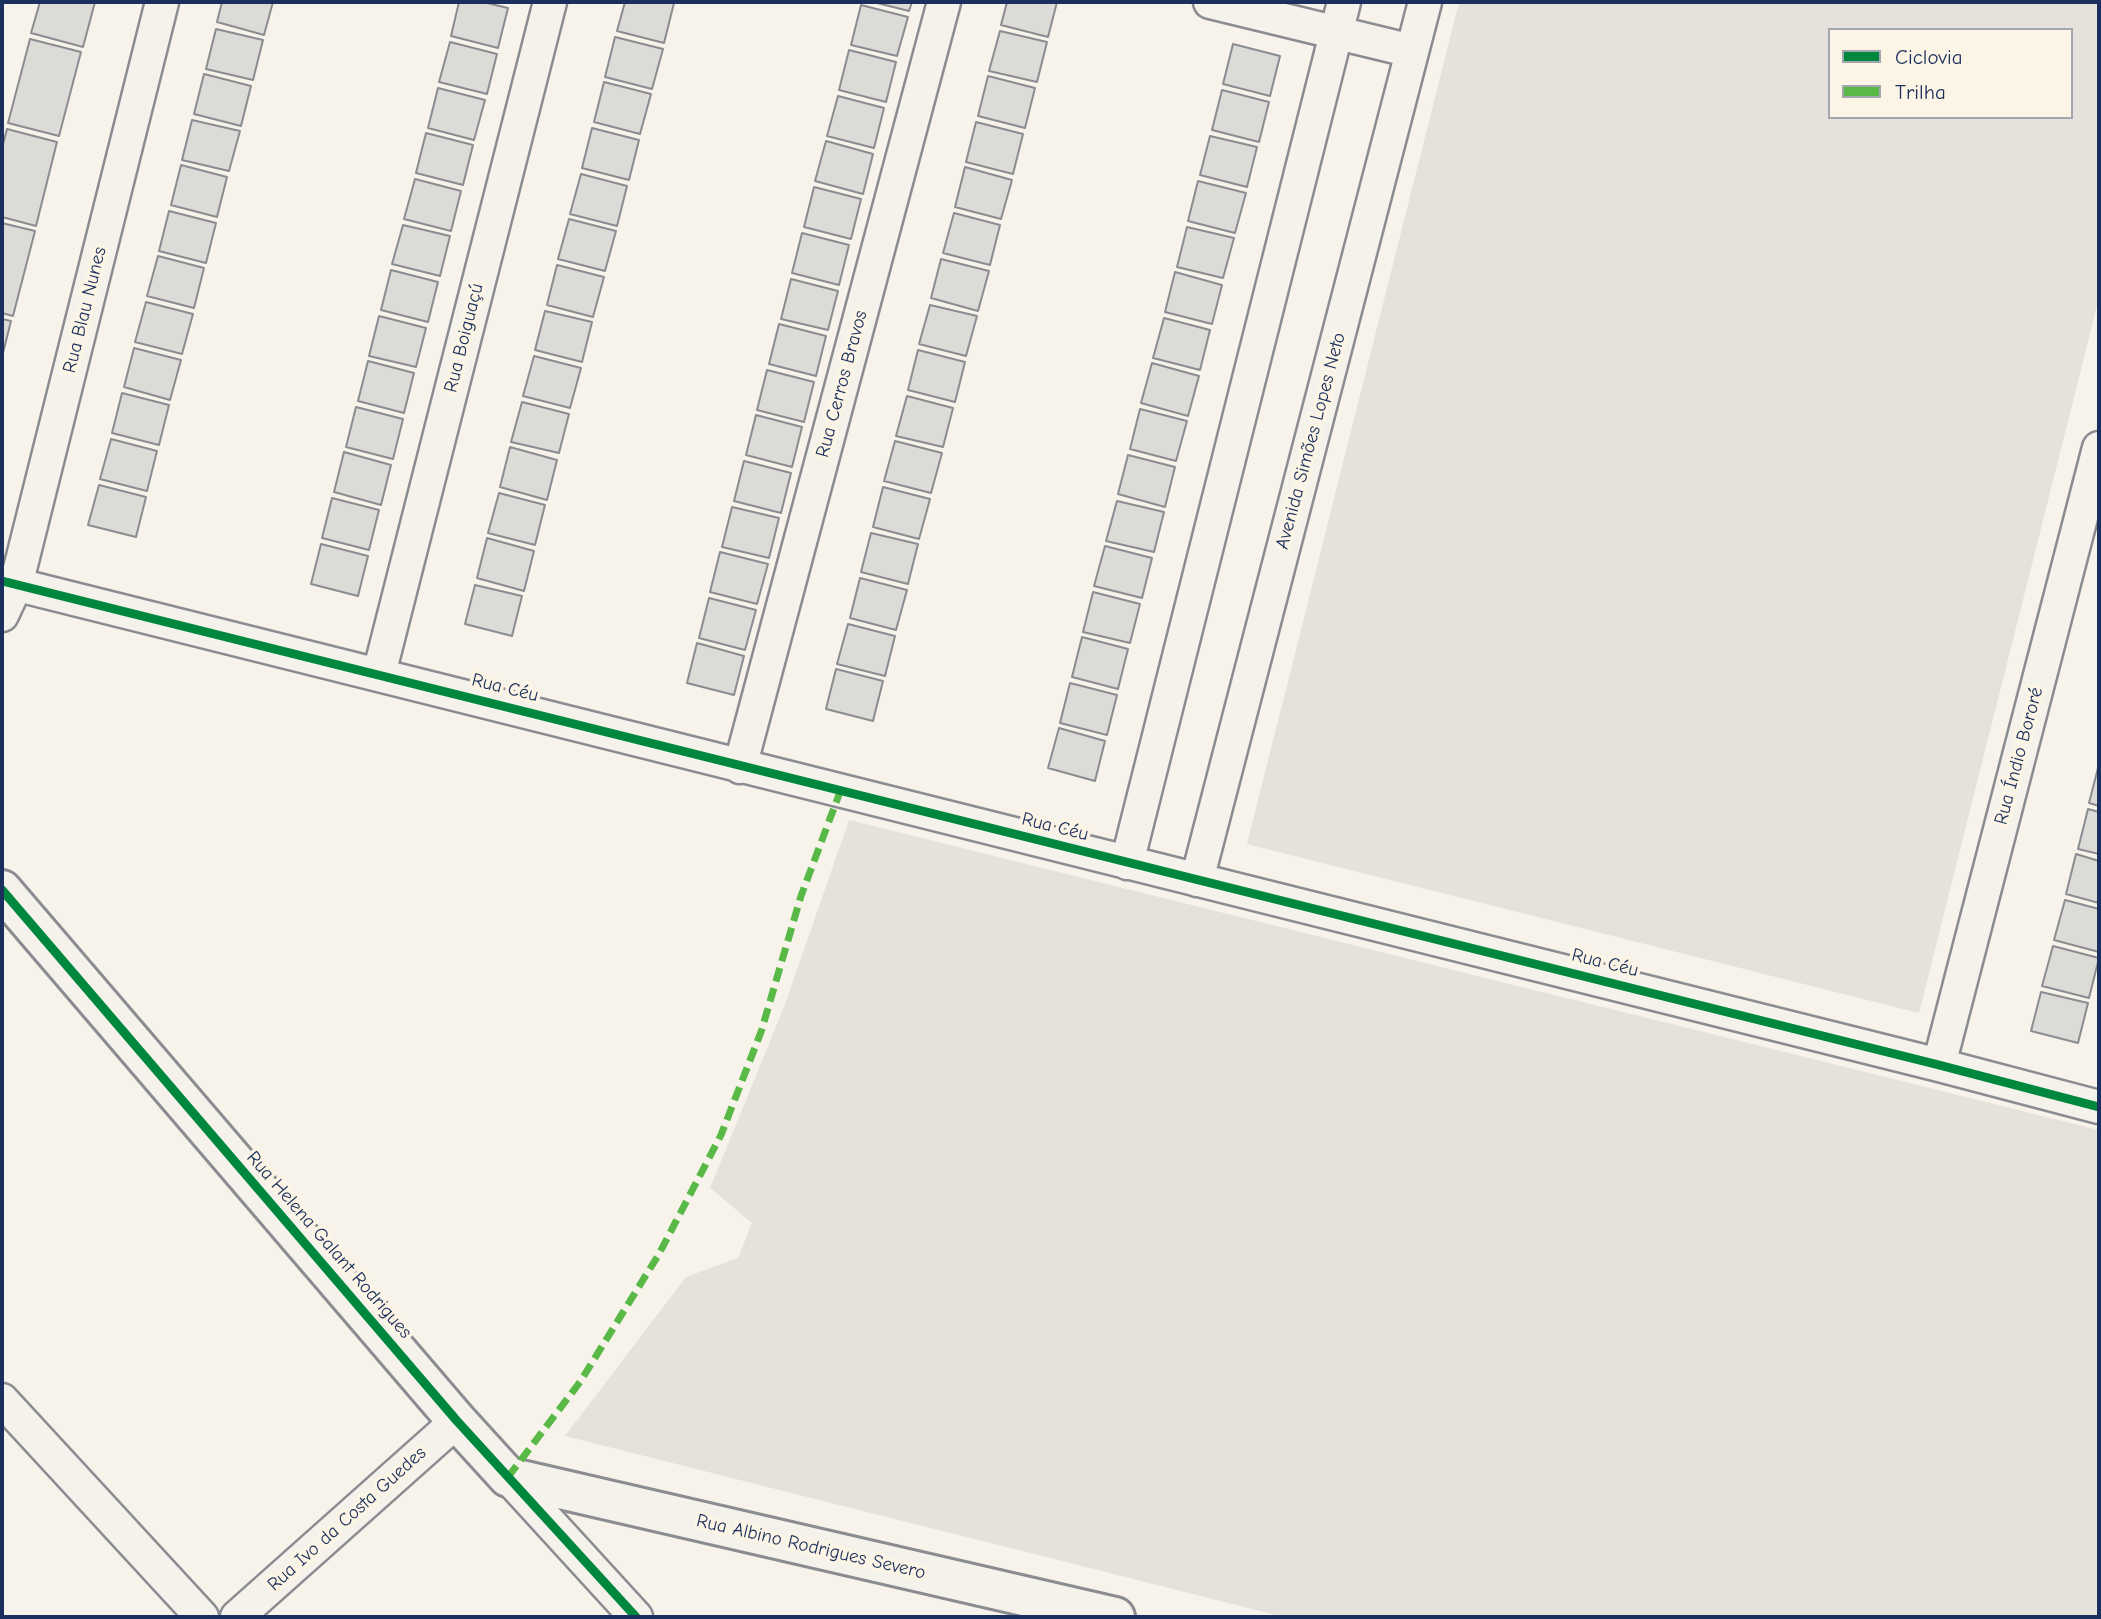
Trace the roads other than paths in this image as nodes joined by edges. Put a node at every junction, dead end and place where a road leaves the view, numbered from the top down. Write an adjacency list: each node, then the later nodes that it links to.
1 (162, 2): 10 (street, Rua Blau Nunes)
2 (550, 2): 12 (street, Rua Boiguaçú)
3 (944, 2): 13 (street, Rua Cerros Bravos)
4 (1210, 2): 7 (street)
5 (1344, 2): 7 (street)
6 (1425, 2): 8 (street, Avenida Simões Lopes Neto)
7 (1336, 33): 8 (street); 14 (street)
8 (1412, 51): 15 (street, Avenida Simões Lopes Neto)
9 (2099, 448): 17 (street, Rua Índio Bororé)
10 (9, 583): 11 (street, Rua Blau Nunes); 12 (street, Rua Céu)
11 (2, 615)
12 (379, 674): 13 (street, Rua Céu)
13 (740, 767): 14 (street, Rua Céu)
14 (1127, 863): 15 (street, Rua Céu)
15 (1197, 880): 17 (street, Rua Céu)
16 (2, 890): 20 (street, Rua Helena Galant Rodrigues)
17 (1940, 1065): 18 (street, Rua Céu)
18 (2099, 1107)
19 (2, 1400): 22 (street)
20 (457, 1421): 21 (street, Rua Helena Galant Rodrigues); 23 (street, Rua Ivo da Costa Guedes)
21 (508, 1477): 24 (street, Rua Helena Galant Rodrigues); 25 (street, Rua Albino Rodrigues Severo)
22 (202, 1617)
23 (237, 1617)
24 (636, 1617)
25 (1115, 1617)

